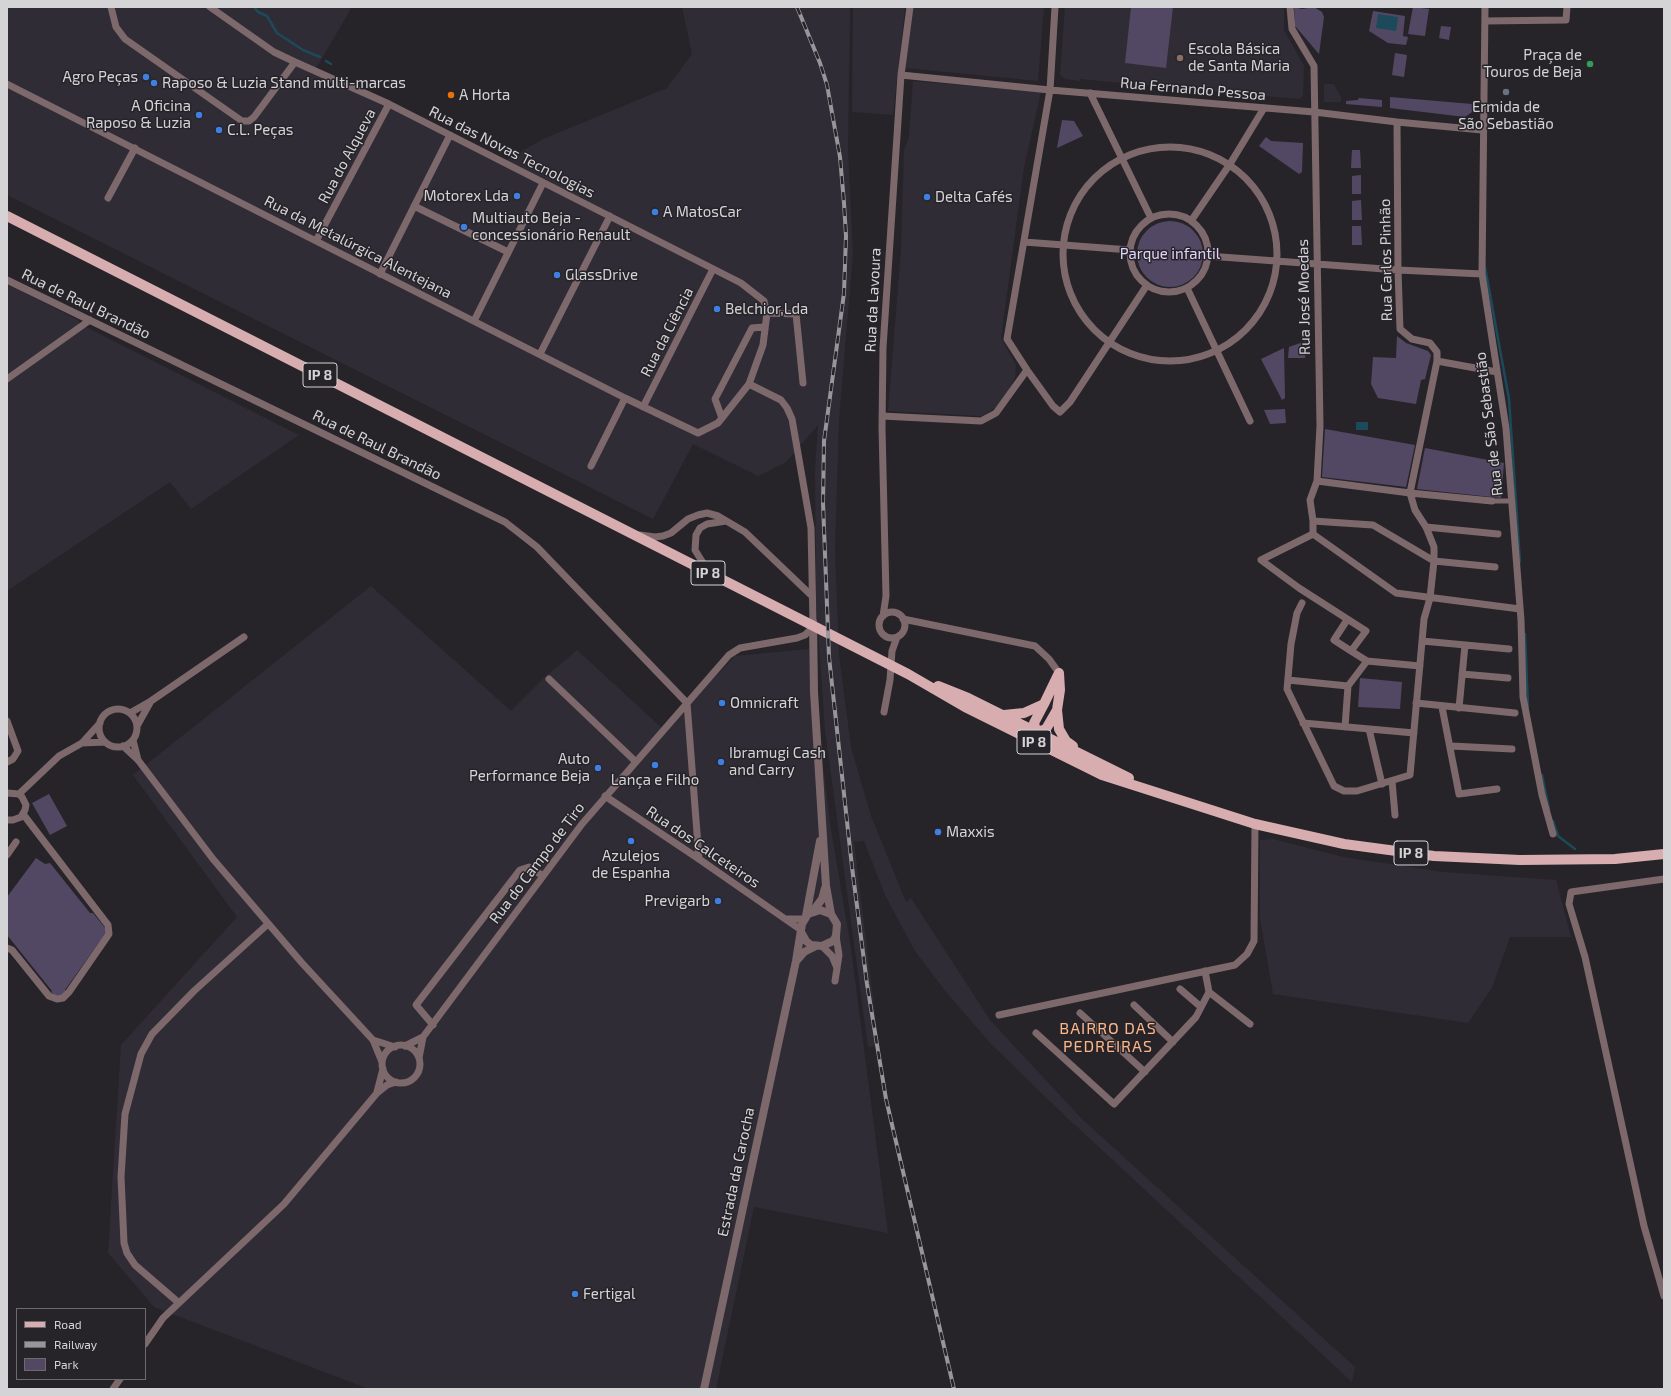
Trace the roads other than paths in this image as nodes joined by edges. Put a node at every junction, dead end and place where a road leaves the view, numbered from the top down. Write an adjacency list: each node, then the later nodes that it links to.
1 (110, 7): 9 (street)
2 (210, 7): 9 (street, Rua das Novas Tecnologias)
3 (910, 7): 10 (street, Rua da Lavoura)
4 (1054, 7): 12 (street)
5 (1290, 7): 16 (street, Rua José Moedas)
6 (1485, 7): 8 (street, Rua de São Sebastião)
7 (1567, 7): 8 (street)
8 (1485, 21): 18 (street, Rua de São Sebastião)
9 (295, 62): 14 (street, Rua das Novas Tecnologias)
10 (901, 75): 12 (street, Rua Fernando Pessoa); 60 (street, Rua da Lavoura)
11 (7, 84): 20 (street, Rua da Metalúrgica Alentejana)
12 (1050, 90): 13 (street, Rua Fernando Pessoa); 31 (street)
13 (1090, 93): 15 (street, Rua Fernando Pessoa); 21 (street)
14 (389, 104): 19 (street, Rua das Novas Tecnologias); 30 (street, Rua do Alqueva)
15 (1264, 108): 16 (street, Rua Fernando Pessoa); 22 (street)
16 (1314, 112): 17 (street, Rua Fernando Pessoa); 37 (street, Rua José Moedas)
17 (1397, 122): 18 (street, Rua Fernando Pessoa); 39 (street, Rua Carlos Pinhão)
18 (1482, 130): 41 (street, Rua de São Sebastião)
19 (450, 136): 23 (street, Rua das Novas Tecnologias); 25 (street)
20 (135, 148): 24 (street); 30 (street, Rua da Metalúrgica Alentejana)
21 (1123, 157): 22 (street); 28 (street); 32 (street)
22 (1230, 164): 29 (street); 36 (street)
23 (543, 183): 27 (street, Rua das Novas Tecnologias); 34 (street)
24 (108, 198)
25 (414, 206): 34 (street); 40 (street)
26 (7, 216): 71 (main road, IP 8)
27 (610, 216): 38 (street, Rua das Novas Tecnologias); 51 (street)
28 (1151, 218): 29 (street); 33 (street)
29 (1191, 221): 35 (street)
30 (316, 241): 40 (street, Rua da Metalúrgica Alentejana)
31 (1024, 242): 32 (street); 53 (street)
32 (1063, 244): 33 (street); 49 (street)
33 (1130, 250): 43 (street)
34 (508, 252): 47 (street)
35 (1208, 256): 36 (street); 44 (street)
36 (1278, 261): 37 (street); 50 (street)
37 (1316, 263): 39 (street); 64 (street, Rua José Moedas)
38 (713, 269): 45 (street, Rua das Novas Tecnologias); 59 (street, Rua da Ciência)
39 (1398, 270): 41 (street); 52 (street, Rua Carlos Pinhão)
40 (380, 274): 47 (street, Rua da Metalúrgica Alentejana)
41 (1482, 274): 54 (street, Rua de São Sebastião)
42 (7, 280): 46 (street, Rua de Raul Brandão)
43 (1147, 285): 44 (street); 49 (street)
44 (1187, 288): 50 (street)
45 (767, 313): 48 (street); 56 (street)
46 (90, 320): 55 (street); 109 (street, Rua de Raul Brandão)
47 (474, 321): 51 (street, Rua da Metalúrgica Alentejana)
48 (764, 327): 57 (street); 61 (street)
49 (1110, 342): 50 (street); 53 (street)
50 (1218, 350): 62 (street)
51 (540, 354): 58 (street, Rua da Metalúrgica Alentejana)
52 (1437, 361): 54 (street); 65 (street)
53 (1027, 370): 60 (street)
54 (1497, 372): 67 (street, Rua de São Sebastião)
55 (7, 379)
56 (803, 383)
57 (750, 384): 61 (street); 78 (street)
58 (625, 398): 59 (street, Rua da Metalúrgica Alentejana); 63 (street)
59 (643, 407): 61 (street, Rua da Metalúrgica Alentejana)
60 (882, 416): 79 (street, Rua da Lavoura)
61 (722, 418)
62 (1250, 421)
63 (591, 466)
64 (1317, 481): 65 (street); 69 (street, Rua José Moedas)
65 (1410, 493): 66 (street); 70 (street)
66 (1492, 501): 67 (street)
67 (1512, 501): 83 (street, Rua de São Sebastião)
68 (728, 521): 71 (street); 76 (street); 78 (street)
69 (1313, 521): 72 (street, Rua José Moedas); 74 (street)
70 (1426, 527): 73 (street); 74 (street)
71 (634, 534): 76 (main road, IP 8)
72 (1313, 534): 77 (street); 81 (street)
73 (1498, 534)
74 (1434, 561): 75 (street); 81 (street)
75 (1495, 567)
76 (711, 574): 102 (main road, IP 8)
77 (1299, 588): 80 (street); 82 (street)
78 (812, 596): 88 (street)
79 (886, 596): 84 (street); 85 (street, Rua da Lavoura)
80 (1316, 598): 82 (street); 87 (street)
81 (1430, 598): 83 (street); 94 (street)
82 (1302, 603): 106 (street)
83 (1520, 609): 151 (street, Rua de São Sebastião)
84 (894, 613): 85 (street); 86 (street)
85 (884, 616): 92 (street)
86 (903, 619): 89 (street); 90 (street)
87 (1347, 620): 97 (street); 97 (street)
88 (813, 622): 109 (street, Rua do Campo de Tiro); 150 (street)
89 (924, 624): 90 (street); 101 (street)
90 (904, 629): 93 (street)
91 (244, 637): 108 (street)
92 (886, 637): 93 (street); 98 (street)
93 (897, 637): 98 (street)
94 (1422, 641): 95 (street); 100 (street)
95 (1465, 645): 96 (street); 103 (street)
96 (1509, 649)
97 (1351, 651): 99 (street)
98 (892, 652): 115 (street)
99 (1367, 661): 100 (street); 107 (street)
100 (1420, 666): 110 (street)
101 (1058, 673): 111 (main road); 114 (main road)
102 (908, 674): 118 (main road, IP 8); 124 (main road, IP 8)
103 (1462, 674): 104 (street); 113 (street)
104 (1508, 678)
105 (549, 679): 137 (street)
106 (1288, 680): 107 (street); 121 (street)
107 (1348, 686): 123 (street)
108 (151, 701): 116 (street); 122 (street)
109 (687, 703): 137 (street, Rua do Campo de Tiro); 155 (street)
110 (1416, 703): 112 (street); 127 (street)
111 (1044, 704): 118 (main road); 126 (main road)
112 (1442, 706): 113 (street); 133 (street)
113 (1459, 708): 117 (street)
114 (1057, 710): 126 (main road); 135 (main road)
115 (884, 712)
116 (130, 713): 120 (street); 122 (street)
117 (1515, 713)
118 (1003, 715): 126 (main road, IP 8)
119 (7, 721): 138 (street)
120 (100, 722): 129 (street); 130 (street)
121 (1303, 723): 123 (street); 140 (street)
122 (137, 726): 128 (street)
123 (1345, 727): 125 (street)
124 (1007, 728): 126 (main road); 131 (main road, IP 8)
125 (1368, 729): 127 (street); 140 (street)
126 (1037, 731): 131 (main road); 135 (main road, IP 8)
127 (1414, 733): 139 (street)
128 (133, 740): 132 (street); 136 (street)
129 (105, 742): 130 (street); 132 (street)
130 (82, 743): 143 (street)
131 (1038, 744): 145 (main road, IP 8)
132 (123, 746): 136 (street)
133 (1451, 746): 134 (street); 141 (street)
134 (1512, 749)
135 (1086, 756): 145 (main road, IP 8)
136 (138, 760): 164 (street)
137 (635, 761): 144 (street, Rua do Campo de Tiro)
138 (7, 762)
139 (1392, 781): 140 (street); 147 (street)
140 (1382, 784)
141 (1497, 789)
142 (7, 793): 143 (street)
143 (19, 794): 146 (street)
144 (605, 796): 155 (street, Rua dos Calceteiros); 156 (street, Rua do Campo de Tiro)
145 (1165, 796): 149 (main road, IP 8)
146 (23, 814): 148 (street); 168 (street)
147 (1395, 815)
148 (7, 820)
149 (1255, 824): 154 (main road, IP 8); 171 (street)
150 (823, 829): 158 (street); 159 (street)
151 (1553, 834)
152 (16, 842): 153 (street)
153 (7, 854)
154 (1664, 854)
155 (699, 859): 163 (street, Rua dos Calceteiros)
156 (543, 876): 180 (street, Rua do Campo de Tiro); 180 (street)
157 (1664, 879): 192 (street)
158 (812, 882): 159 (street); 162 (street)
159 (826, 886): 160 (street); 161 (street)
160 (813, 911): 161 (street); 162 (street)
161 (831, 914): 166 (street)
162 (805, 917): 163 (street); 165 (street)
163 (786, 919): 165 (street, Rua dos Calceteiros)
164 (268, 924): 183 (street); 193 (street)
165 (801, 931): 167 (street); 169 (street, Estrada da Carocha)
166 (836, 936): 167 (street); 170 (street)
167 (819, 946): 169 (street); 170 (street)
168 (7, 948)
169 (796, 961): 197 (street, Estrada da Carocha)
170 (837, 968): 172 (street)
171 (1205, 971): 174 (street); 178 (street)
172 (835, 981)
173 (1180, 989): 176 (street)
174 (1209, 992): 176 (street); 179 (street)
175 (1134, 1005): 184 (street)
176 (1201, 1007): 184 (street)
177 (1080, 1013): 189 (street)
178 (999, 1015)
179 (1250, 1024)
180 (433, 1025): 182 (street, Rua do Campo de Tiro)
181 (1036, 1033): 189 (street)
182 (423, 1037): 185 (street); 187 (street)
183 (373, 1040): 186 (street); 188 (street)
184 (1173, 1042): 189 (street)
185 (405, 1046): 186 (street); 187 (street)
186 (395, 1047): 188 (street)
187 (419, 1058): 190 (street)
188 (383, 1066): 190 (street); 191 (street)
189 (1145, 1072)
190 (396, 1082): 191 (street)
191 (377, 1093): 193 (street)
192 (1664, 1296)
193 (179, 1303): 194 (street)
194 (146, 1343)
195 (119, 1380): 196 (street)
196 (113, 1389)
197 (704, 1389)

